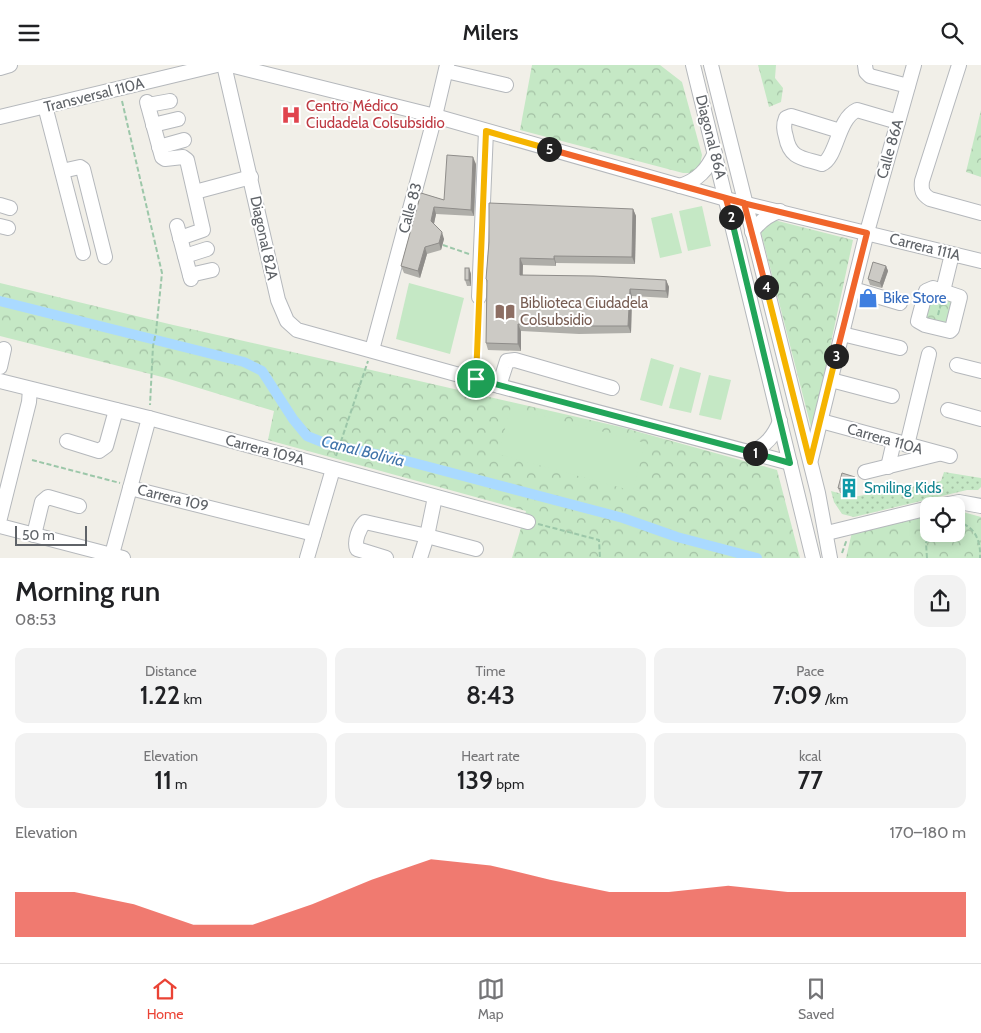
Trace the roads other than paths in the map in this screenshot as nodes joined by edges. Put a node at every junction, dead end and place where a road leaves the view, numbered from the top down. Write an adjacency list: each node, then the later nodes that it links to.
1 (10, 65): 10 (street)
2 (217, 65): 11 (street, Transversal 110A)
3 (224, 65): 28 (street, Diagonal 82A)
4 (230, 65): 17 (street, Carrera 111A)
5 (693, 65): 26 (street, Diagonal 86A)
6 (711, 65): 32 (street, Diagonal 86A)
7 (865, 65): 14 (street)
8 (914, 65): 14 (street, Calle 86A)
9 (959, 65): 34 (street)
10 (0, 68)
11 (188, 68): 16 (street, Transversal 110A)
12 (446, 68): 13 (street); 17 (street, Calle 83)
13 (506, 85)
14 (908, 86): 20 (street, Calle 86A)
15 (170, 101): 21 (street)
16 (45, 107): 18 (street, Transversal 110A); 27 (street)
17 (435, 116): 22 (street, Carrera 111A); 51 (street, Calle 83)
18 (0, 117)
19 (178, 119): 21 (street)
20 (898, 122): 23 (street); 36 (street, Calle 86A)
21 (153, 125): 25 (street)
22 (486, 131): 29 (street, Carrera 111A); 46 (street)
23 (840, 131)
24 (184, 140): 25 (street)
25 (159, 147): 30 (street)
26 (715, 153): 29 (street); 31 (street, Diagonal 86A)
27 (62, 171): 38 (street); 41 (street)
28 (251, 177): 30 (street); 51 (street, Diagonal 82A)
29 (680, 186): 31 (street, Carrera 111A)
30 (195, 192): 40 (street)
31 (726, 199): 32 (street, Carrera 111A); 66 (street, Diagonal 86A)
32 (744, 203): 33 (street, Carrera 111A); 35 (street, Diagonal 86A)
33 (780, 211): 35 (street); 36 (street, Carrera 111A)
34 (981, 213)
35 (752, 232): 71 (street, Diagonal 86A)
36 (867, 233): 39 (street, Carrera 111A); 44 (street, Diagonal 86A)
37 (207, 249): 40 (street)
38 (83, 253)
39 (952, 254): 42 (street, Carrera 111A); 45 (street)
40 (185, 256): 43 (street)
41 (105, 257)
42 (981, 261)
43 (212, 270)
44 (853, 289): 47 (street); 48 (street, Diagonal 86A)
45 (943, 291)
46 (479, 297)
47 (900, 303)
48 (842, 334): 49 (street); 56 (street, Diagonal 86A)
49 (900, 348)
50 (4, 349): 54 (street)
51 (372, 350): 58 (street, Diagonal 82A)
52 (929, 354): 69 (street)
53 (957, 365): 55 (street)
54 (0, 367)
55 (981, 371)
56 (831, 380): 61 (street); 67 (street, Diagonal 86A)
57 (0, 381): 60 (street, Carrera 109A)
58 (499, 385): 59 (street); 70 (street, Diagonal 82A)
59 (612, 388)
60 (30, 389): 62 (street, Carrera 109A); 82 (street)
61 (892, 396)
62 (116, 410): 64 (street, Carrera 109A); 68 (street)
63 (948, 410): 65 (street)
64 (148, 418): 74 (street, Carrera 109A); 76 (street)
65 (981, 419)
66 (780, 421): 70 (street); 72 (street, Diagonal 86A)
67 (821, 421): 69 (street, Carrera 110A); 71 (street, Diagonal 86A)
68 (67, 441)
69 (900, 443): 73 (street); 73 (street, Carrera 110A)
70 (751, 452): 72 (street, Diagonal 82A)
71 (810, 462): 85 (street, Diagonal 86A)
72 (790, 463): 90 (street, Diagonal 86A)
73 (888, 467): 75 (street)
74 (333, 469): 77 (street, Carrera 109A); 86 (street)
75 (866, 472)
76 (130, 488): 86 (street, Carrera 109); 91 (street)
77 (435, 497): 83 (street, Carrera 109A); 88 (street)
78 (965, 503): 80 (street)
79 (79, 506): 87 (street)
80 (981, 506)
81 (920, 511): 85 (street)
82 (0, 518)
83 (528, 522)
84 (0, 527): 87 (street)
85 (827, 533): 95 (street, Diagonal 86A)
86 (314, 534): 92 (street)
87 (34, 535): 91 (street)
88 (427, 535): 89 (street); 93 (street); 94 (street)
89 (476, 549)
90 (813, 556)
91 (115, 557)
92 (308, 558)
93 (386, 558)
94 (420, 558)
95 (830, 558)

